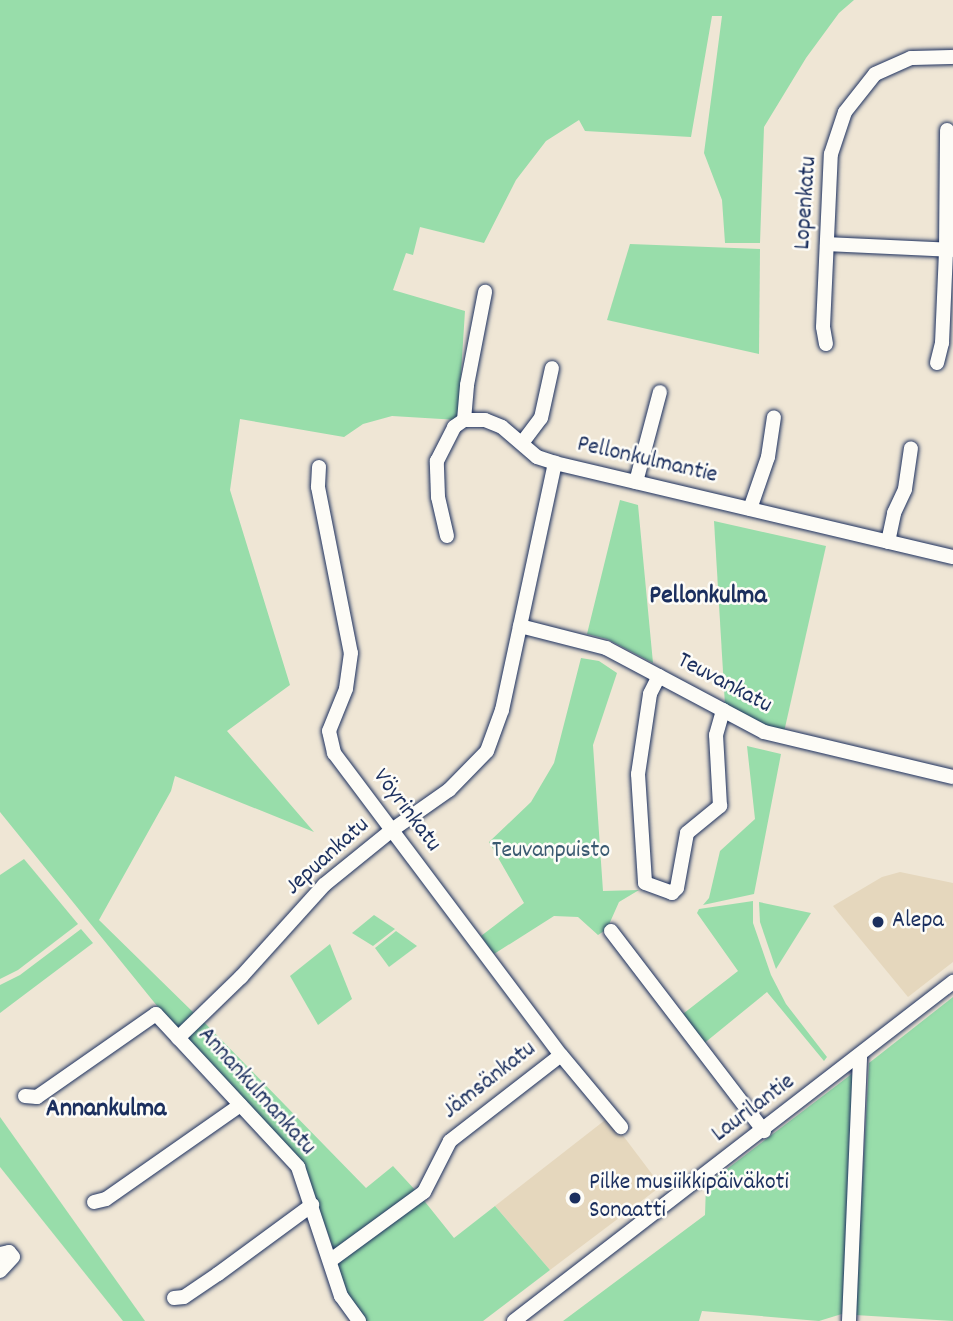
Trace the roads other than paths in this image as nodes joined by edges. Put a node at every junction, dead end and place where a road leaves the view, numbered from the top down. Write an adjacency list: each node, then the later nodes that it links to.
1 (953, 57): 3 (street, Lopenkatu)
2 (947, 130): 4 (street)
3 (827, 244): 4 (street); 6 (street, Lopenkatu)
4 (950, 250): 7 (street)
5 (485, 292): 11 (street)
6 (826, 344)
7 (937, 363)
8 (552, 368): 12 (street)
9 (660, 392): 16 (street)
10 (774, 417): 17 (street)
11 (464, 420): 12 (street, Pellonkulmantie); 18 (street)
12 (522, 443): 14 (street, Pellonkulmantie)
13 (911, 448): 19 (street)
14 (555, 463): 16 (street, Pellonkulmantie); 21 (street, Jepuankatu)
15 (319, 467): 25 (street, Vöyrinkatu)
16 (636, 482): 17 (street, Pellonkulmantie)
17 (750, 509): 19 (street, Pellonkulmantie)
18 (447, 536)
19 (888, 542): 20 (street, Pellonkulmantie)
20 (953, 557)
21 (520, 626): 22 (street, Teuvankatu); 25 (street, Jepuankatu)
22 (659, 676): 23 (street, Teuvankatu); 23 (street)
23 (723, 710): 24 (street, Teuvankatu)
24 (953, 777)
25 (392, 830): 28 (street, Jepuankatu); 29 (street, Vöyrinkatu)
26 (611, 931): 34 (street)
27 (953, 982): 30 (street, Laurilantie)
28 (178, 1038): 31 (street, Annankulmankatu); 32 (street, Annankulmankatu)
29 (561, 1055): 33 (street, Vöyrinkatu); 38 (street, Jämsänkatu)
30 (860, 1057): 34 (street, Laurilantie); 43 (street)
31 (25, 1097)
32 (240, 1105): 35 (street); 36 (street, Annankulmankatu)
33 (621, 1127)
34 (764, 1131): 42 (street, Laurilantie)
35 (94, 1202)
36 (312, 1205): 38 (street, Annankulmankatu); 40 (street)
37 (0, 1254): 39 (street)
38 (331, 1260): 41 (street, Annankulmankatu)
39 (0, 1271)
40 (174, 1298)
41 (359, 1321)
42 (514, 1321)
43 (849, 1321)

